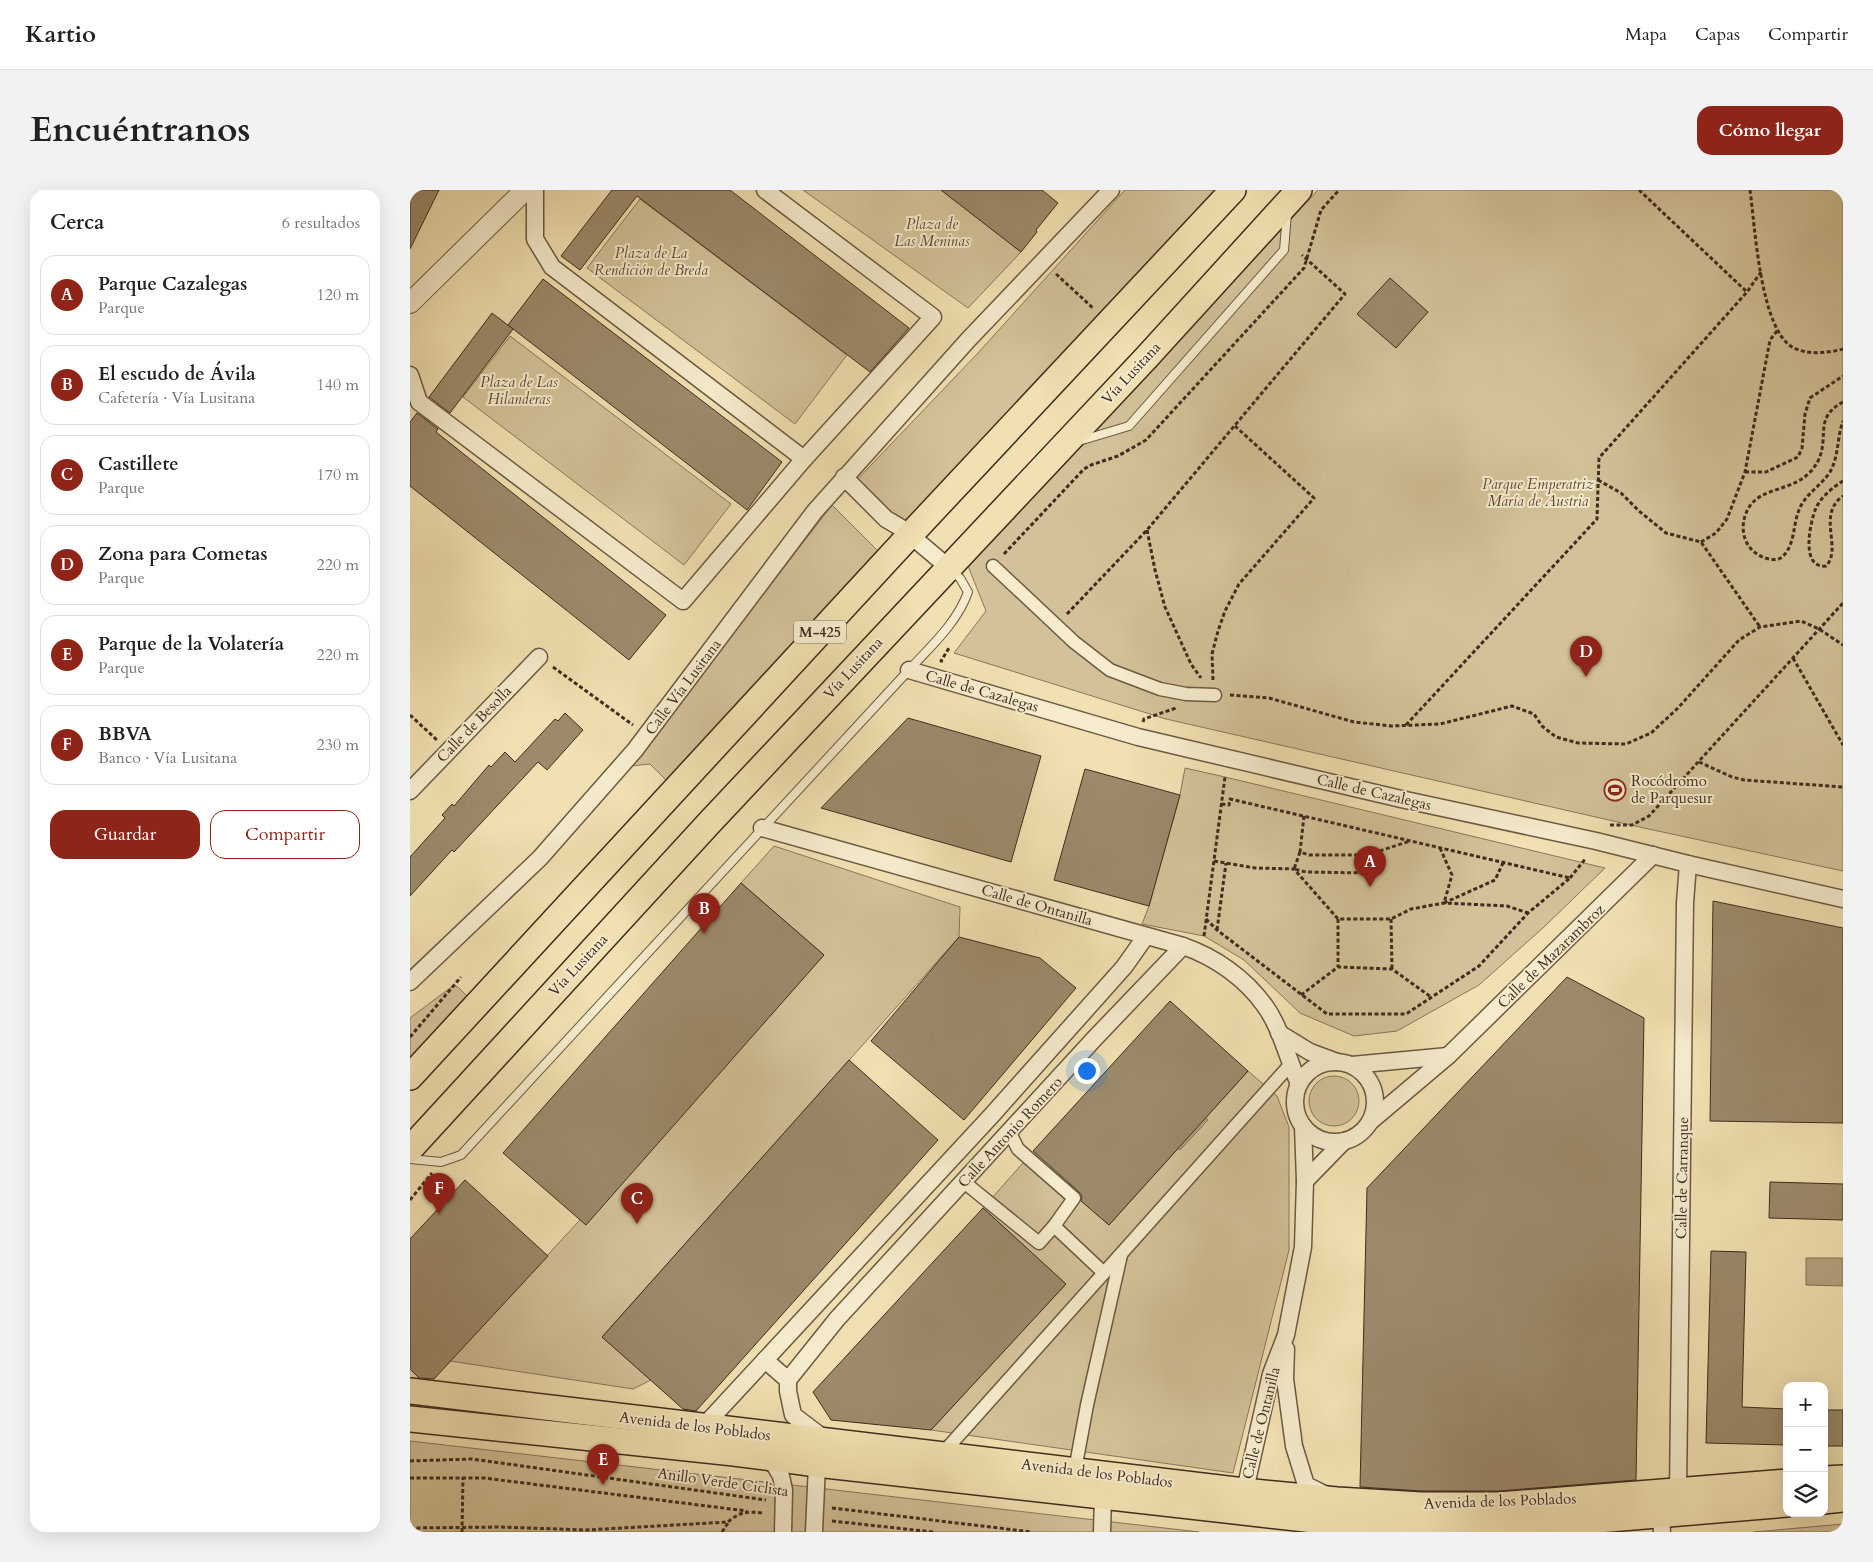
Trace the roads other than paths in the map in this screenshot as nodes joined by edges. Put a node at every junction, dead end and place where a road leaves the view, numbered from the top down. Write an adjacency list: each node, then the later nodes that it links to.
1 (525, 190): 7 (street)
2 (535, 190): 10 (street)
3 (765, 190): 10 (street)
4 (1111, 190): 11 (street)
5 (1233, 190): 12 (main road, M-425)
6 (1294, 196): 9 (main road, Vía Lusitana / M-425); 9 (lane)
7 (410, 303)
8 (410, 375): 10 (street)
9 (1062, 446): 14 (main road, Vía Lusitana / M-425)
10 (804, 459)
11 (844, 477): 12 (street); 25 (street, Calle Vía Lusitana)
12 (910, 535): 14 (street); 30 (main road, M-425)
13 (993, 566): 17 (street)
14 (948, 567): 16 (lane); 36 (main road, Vía Lusitana / M-425)
15 (539, 657): 18 (street, Calle de Besolla)
16 (909, 670): 19 (lane); 20 (street, Calle de Cazalegas)
17 (1215, 695)
18 (410, 791)
19 (762, 828): 23 (street, Calle de Ontanilla); 37 (lane)
20 (1653, 855): 21 (street, Calle de Cazalegas); 27 (street, Calle de Mazarambroz)
21 (1688, 864): 22 (street, Calle de Cazalegas); 58 (street, Calle de Carranque)
22 (1843, 899)
23 (1146, 936): 24 (street, Calle de Ontanilla); 44 (street, Calle Antonio Romero)
24 (1183, 946): 26 (street, Calle de Ontanilla); 34 (street, Calle Antonio Romero)
25 (410, 982)
26 (1279, 1033): 28 (street); 29 (street, Calle de Ontanilla)
27 (1448, 1056): 28 (street); 32 (street, Calle de Mazarambroz)
28 (1346, 1064): 31 (street); 32 (street)
29 (1290, 1065): 31 (street, Calle de Ontanilla); 41 (street)
30 (410, 1077)
31 (1299, 1084): 33 (street)
32 (1371, 1121): 35 (street)
33 (1303, 1126): 35 (street); 38 (street, Calle de Ontanilla)
34 (1010, 1133): 39 (street, Calle Antonio Romero); 40 (street)
35 (1344, 1141): 38 (street)
36 (410, 1149)
37 (410, 1159)
38 (1305, 1181): 43 (street, Calle de Ontanilla)
39 (964, 1182): 40 (street); 45 (street, Calle Antonio Romero)
40 (1054, 1226): 42 (street)
41 (1121, 1254): 42 (street); 54 (street)
42 (1104, 1273): 51 (street)
43 (1286, 1335): 61 (street, Calle de Ontanilla); 62 (street, Calle de Ontanilla)
44 (765, 1360): 45 (street); 48 (street, Calle Antonio Romero)
45 (788, 1380): 50 (street)
46 (410, 1392): 48 (main road, Avenida de los Poblados)
47 (410, 1419): 52 (main road, Avenida de los Poblados)
48 (703, 1427): 49 (main road, Avenida de los Poblados)
49 (794, 1437): 50 (main road, Avenida de los Poblados); 53 (street)
50 (828, 1441): 51 (main road, Avenida de los Poblados)
51 (942, 1454): 54 (main road, Avenida de los Poblados)
52 (770, 1458): 53 (main road, Avenida de los Poblados); 66 (street)
53 (817, 1464): 59 (main road, Avenida de los Poblados); 67 (street)
54 (1075, 1470): 62 (main road, Avenida de los Poblados)
55 (1843, 1478): 56 (main road)
56 (1828, 1479)
57 (1783, 1482): 58 (main road, Avenida de los Poblados)
58 (1678, 1492): 61 (main road, Avenida de los Poblados)
59 (1104, 1496): 62 (main road, Avenida de los Poblados); 68 (street)
60 (1843, 1499): 63 (main road)
61 (1337, 1500): 62 (main road, Avenida de los Poblados)
62 (1243, 1501): 65 (main road, Avenida de los Poblados)
63 (1828, 1501)
64 (1783, 1505): 65 (main road, Avenida de los Poblados)
65 (1661, 1524)
66 (783, 1532)
67 (814, 1532)
68 (1102, 1532)

